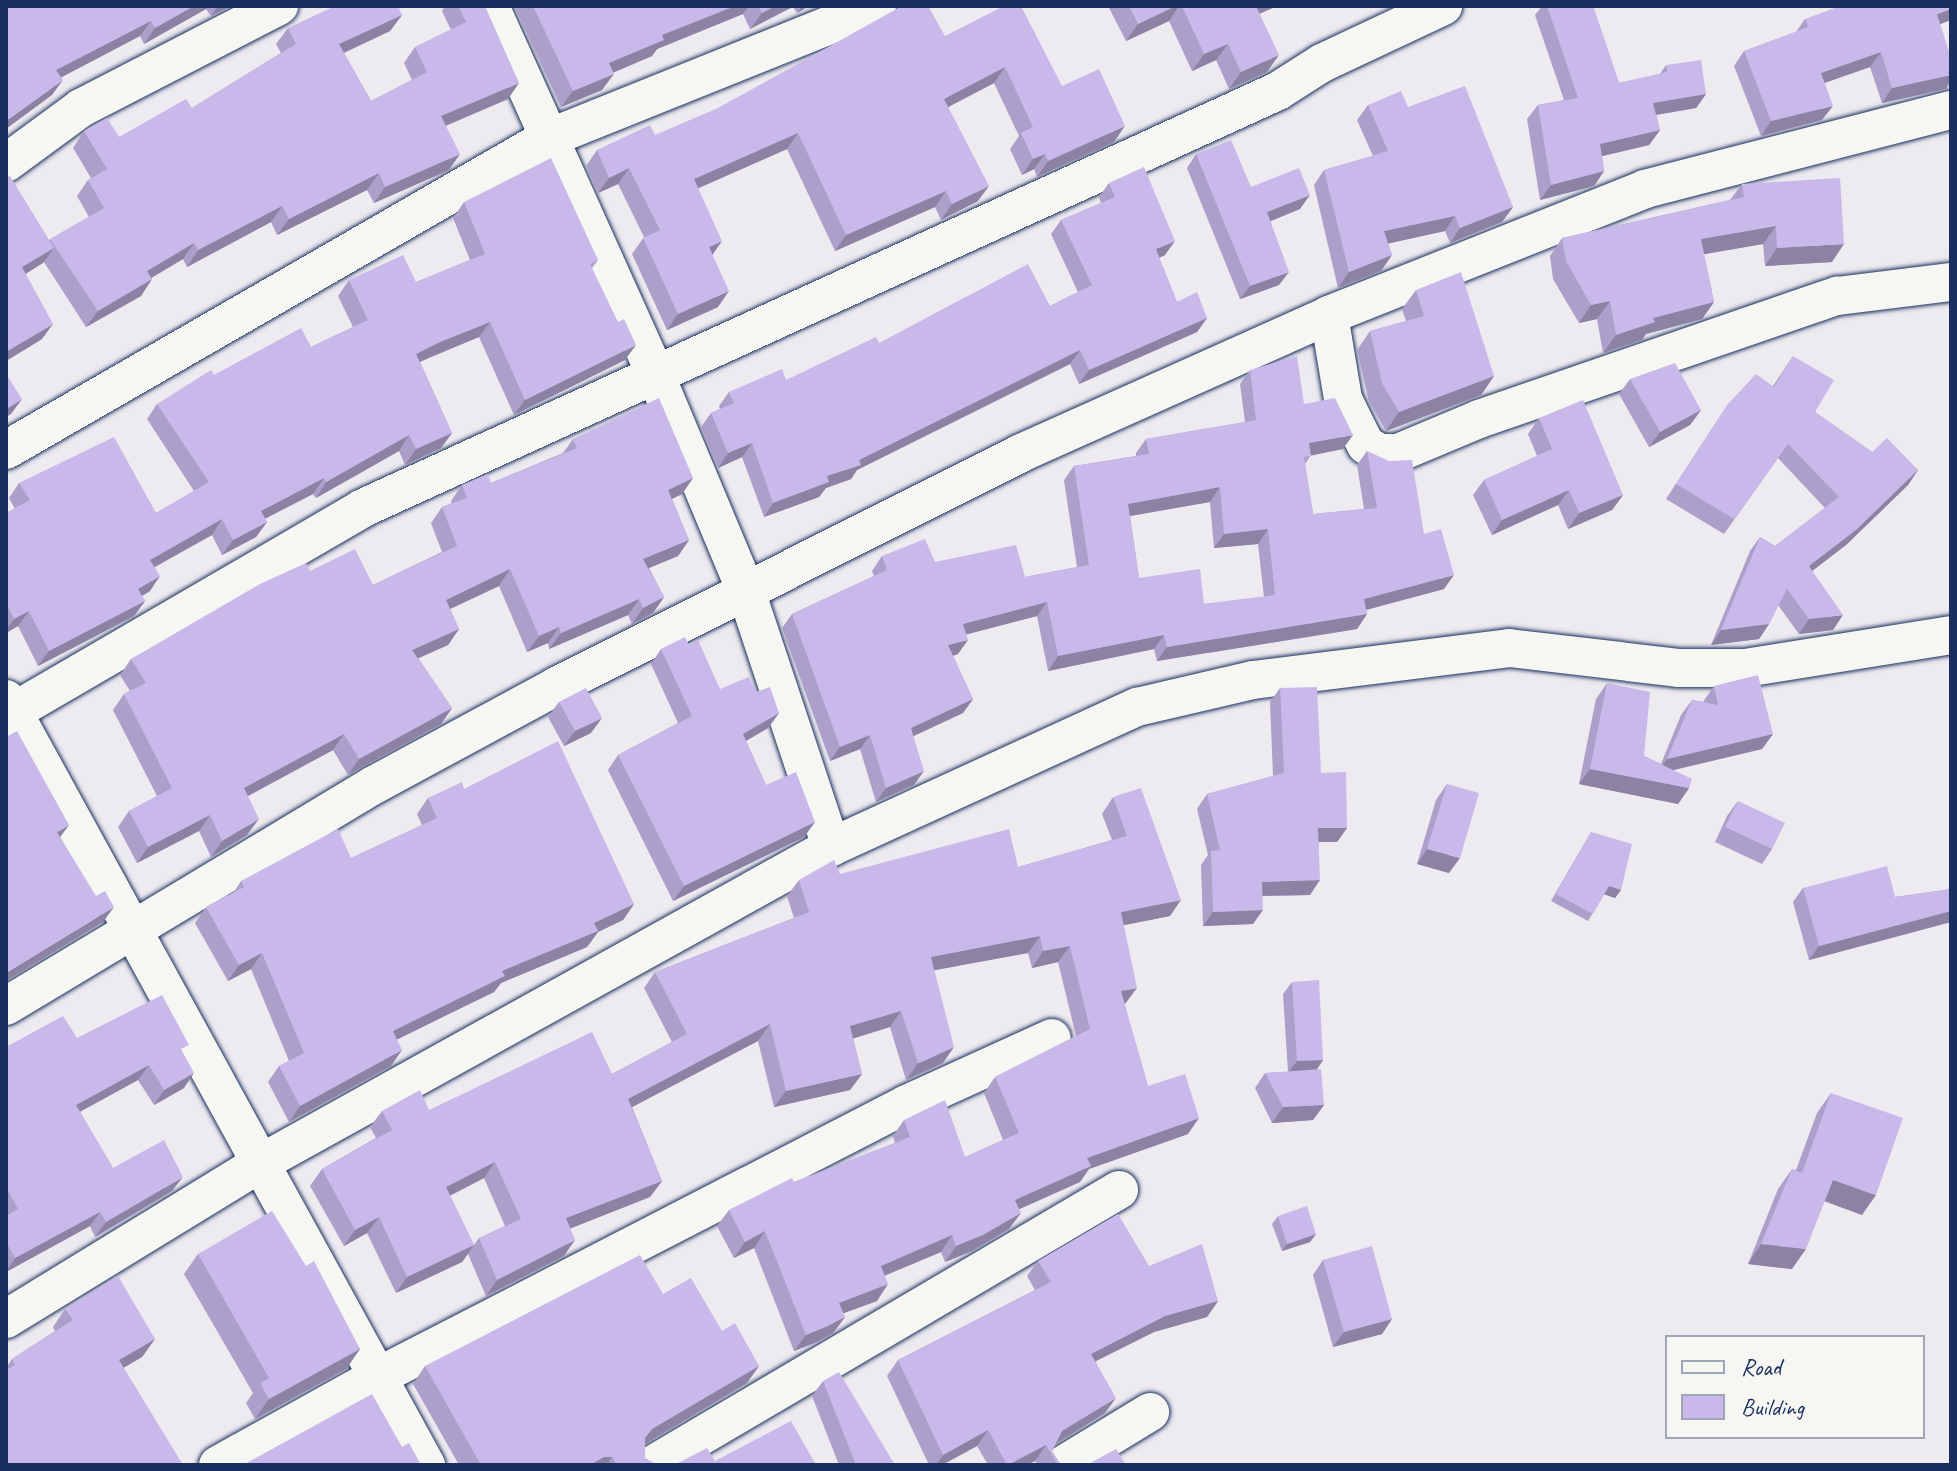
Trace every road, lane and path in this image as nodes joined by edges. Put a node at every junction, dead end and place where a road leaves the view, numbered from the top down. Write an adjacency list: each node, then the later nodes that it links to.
1 (279, 6): 7 (street)
2 (490, 6): 6 (street)
3 (877, 6): 6 (street)
4 (1443, 6): 10 (street)
5 (1951, 110): 9 (street)
6 (546, 139): 10 (street); 11 (street)
7 (6, 163)
8 (1951, 282): 9 (street)
9 (1329, 315): 12 (street)
10 (656, 376): 12 (street); 14 (street)
11 (6, 450)
12 (746, 591): 15 (street); 16 (street)
13 (1951, 635): 15 (street)
14 (8, 709): 16 (street)
15 (831, 847): 19 (street)
16 (132, 930): 17 (street); 19 (street)
17 (6, 1006)
18 (1052, 1038): 22 (street)
19 (259, 1164): 21 (street); 22 (street)
20 (1119, 1190): 26 (street)
21 (6, 1319)
22 (375, 1378): 24 (street); 25 (street)
23 (1150, 1412): 27 (street)
24 (218, 1465)
25 (426, 1465)
26 (652, 1465)
27 (1063, 1465)

